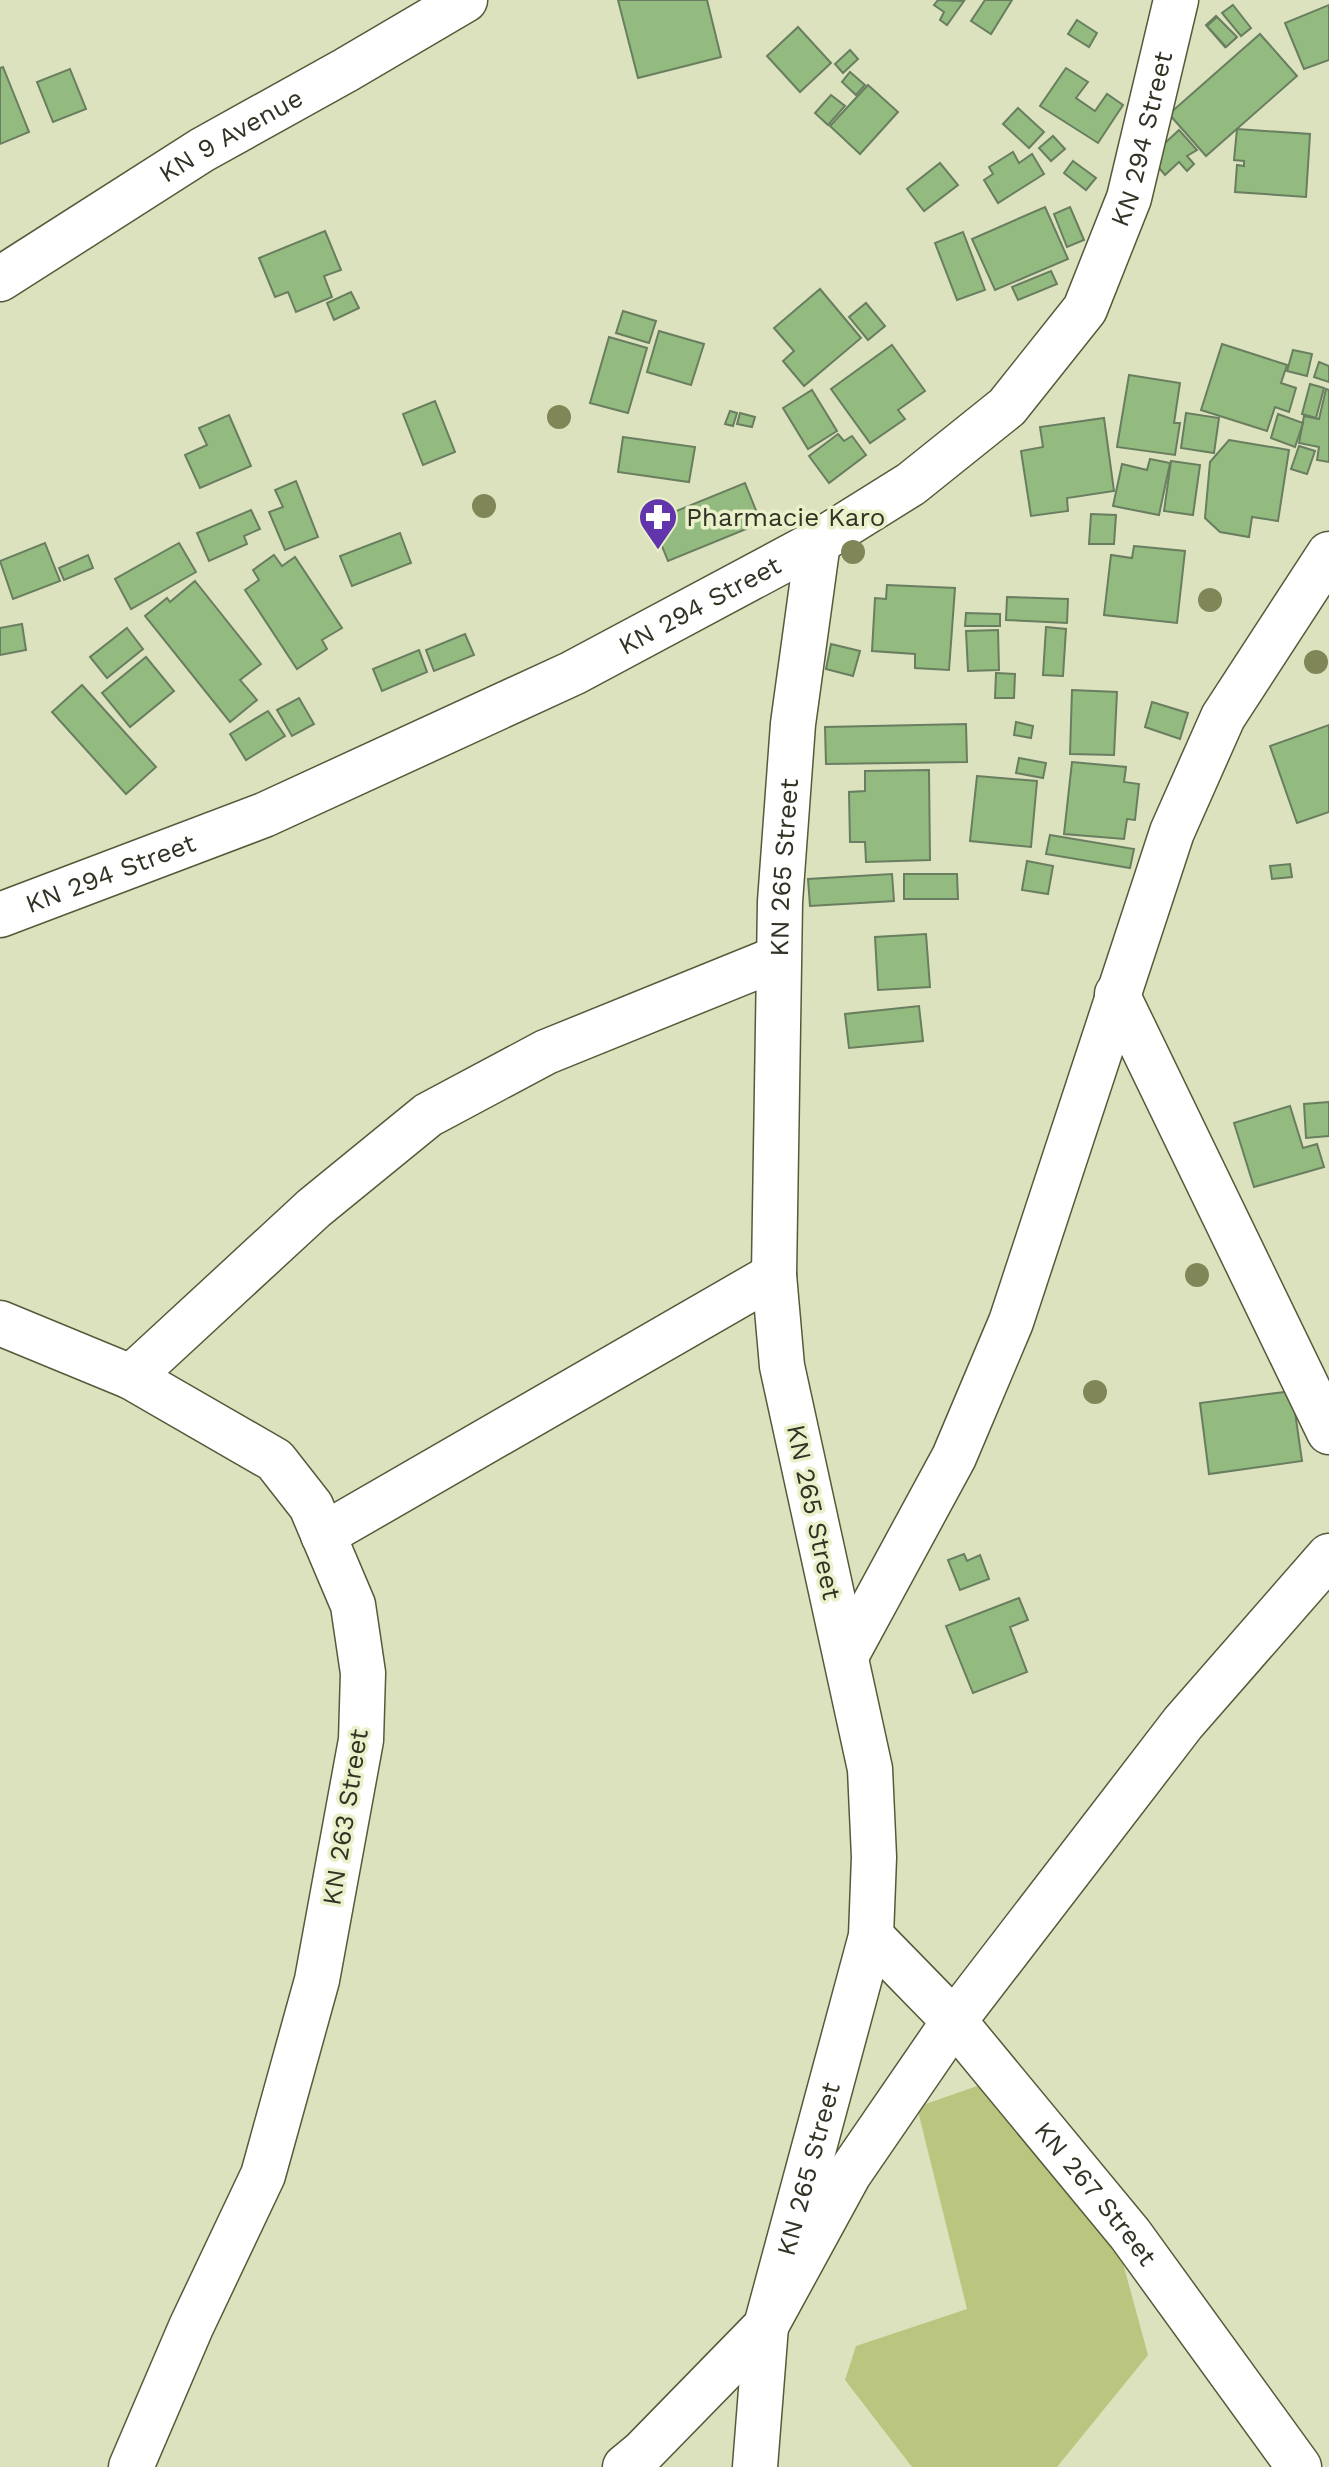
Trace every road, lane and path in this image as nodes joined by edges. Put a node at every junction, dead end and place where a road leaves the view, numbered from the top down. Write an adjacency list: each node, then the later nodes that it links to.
1 (465, 0): 3 (street, KN 9 Avenue)
2 (1176, 0): 4 (street, KN 294 Street)
3 (0, 279)
4 (818, 542): 6 (street, KN 294 Street); 7 (street, KN 265 Street)
5 (1329, 554): 8 (street)
6 (0, 915)
7 (778, 958): 9 (street, KN 265 Street); 11 (street)
8 (1117, 994): 12 (street); 15 (street)
9 (774, 1275): 13 (street); 15 (street, KN 265 Street)
10 (0, 1323): 11 (street, KN 263 Street)
11 (131, 1377): 13 (street, KN 263 Street)
12 (1329, 1432)
13 (323, 1535): 19 (street, KN 263 Street)
14 (1329, 1556): 17 (street)
15 (846, 1656): 16 (street, KN 265 Street)
16 (871, 1936): 17 (street, KN 267 Street); 18 (street, KN 265 Street)
17 (954, 2021): 18 (street); 22 (street, KN 267 Street)
18 (766, 2326): 20 (street); 21 (street, KN 265 Street)
19 (131, 2467)
20 (625, 2467)
21 (755, 2467)
22 (1299, 2467)

